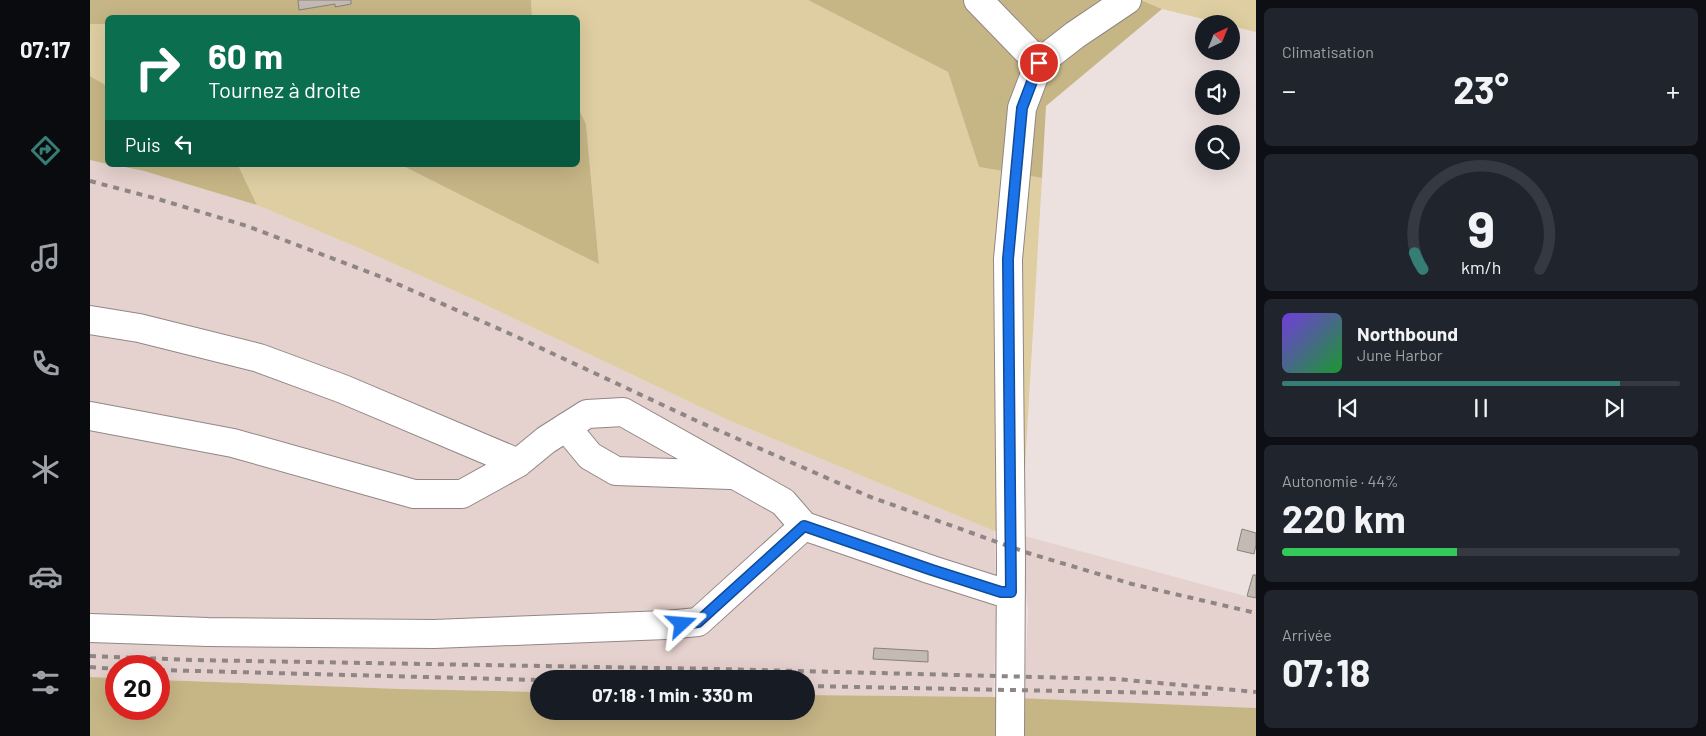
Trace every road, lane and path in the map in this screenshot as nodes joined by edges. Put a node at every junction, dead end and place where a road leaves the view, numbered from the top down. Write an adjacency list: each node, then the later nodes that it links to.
1 (978, 0): 3 (street)
2 (1128, 0): 3 (street)
3 (1039, 63): 10 (street)
4 (90, 320): 7 (street)
5 (90, 416): 7 (street)
6 (566, 428): 7 (street); 8 (street); 8 (street)
7 (518, 463)
8 (735, 475): 9 (street)
9 (804, 526): 10 (street); 11 (street)
10 (1011, 592): 12 (street)
11 (90, 628)
12 (1010, 736)

